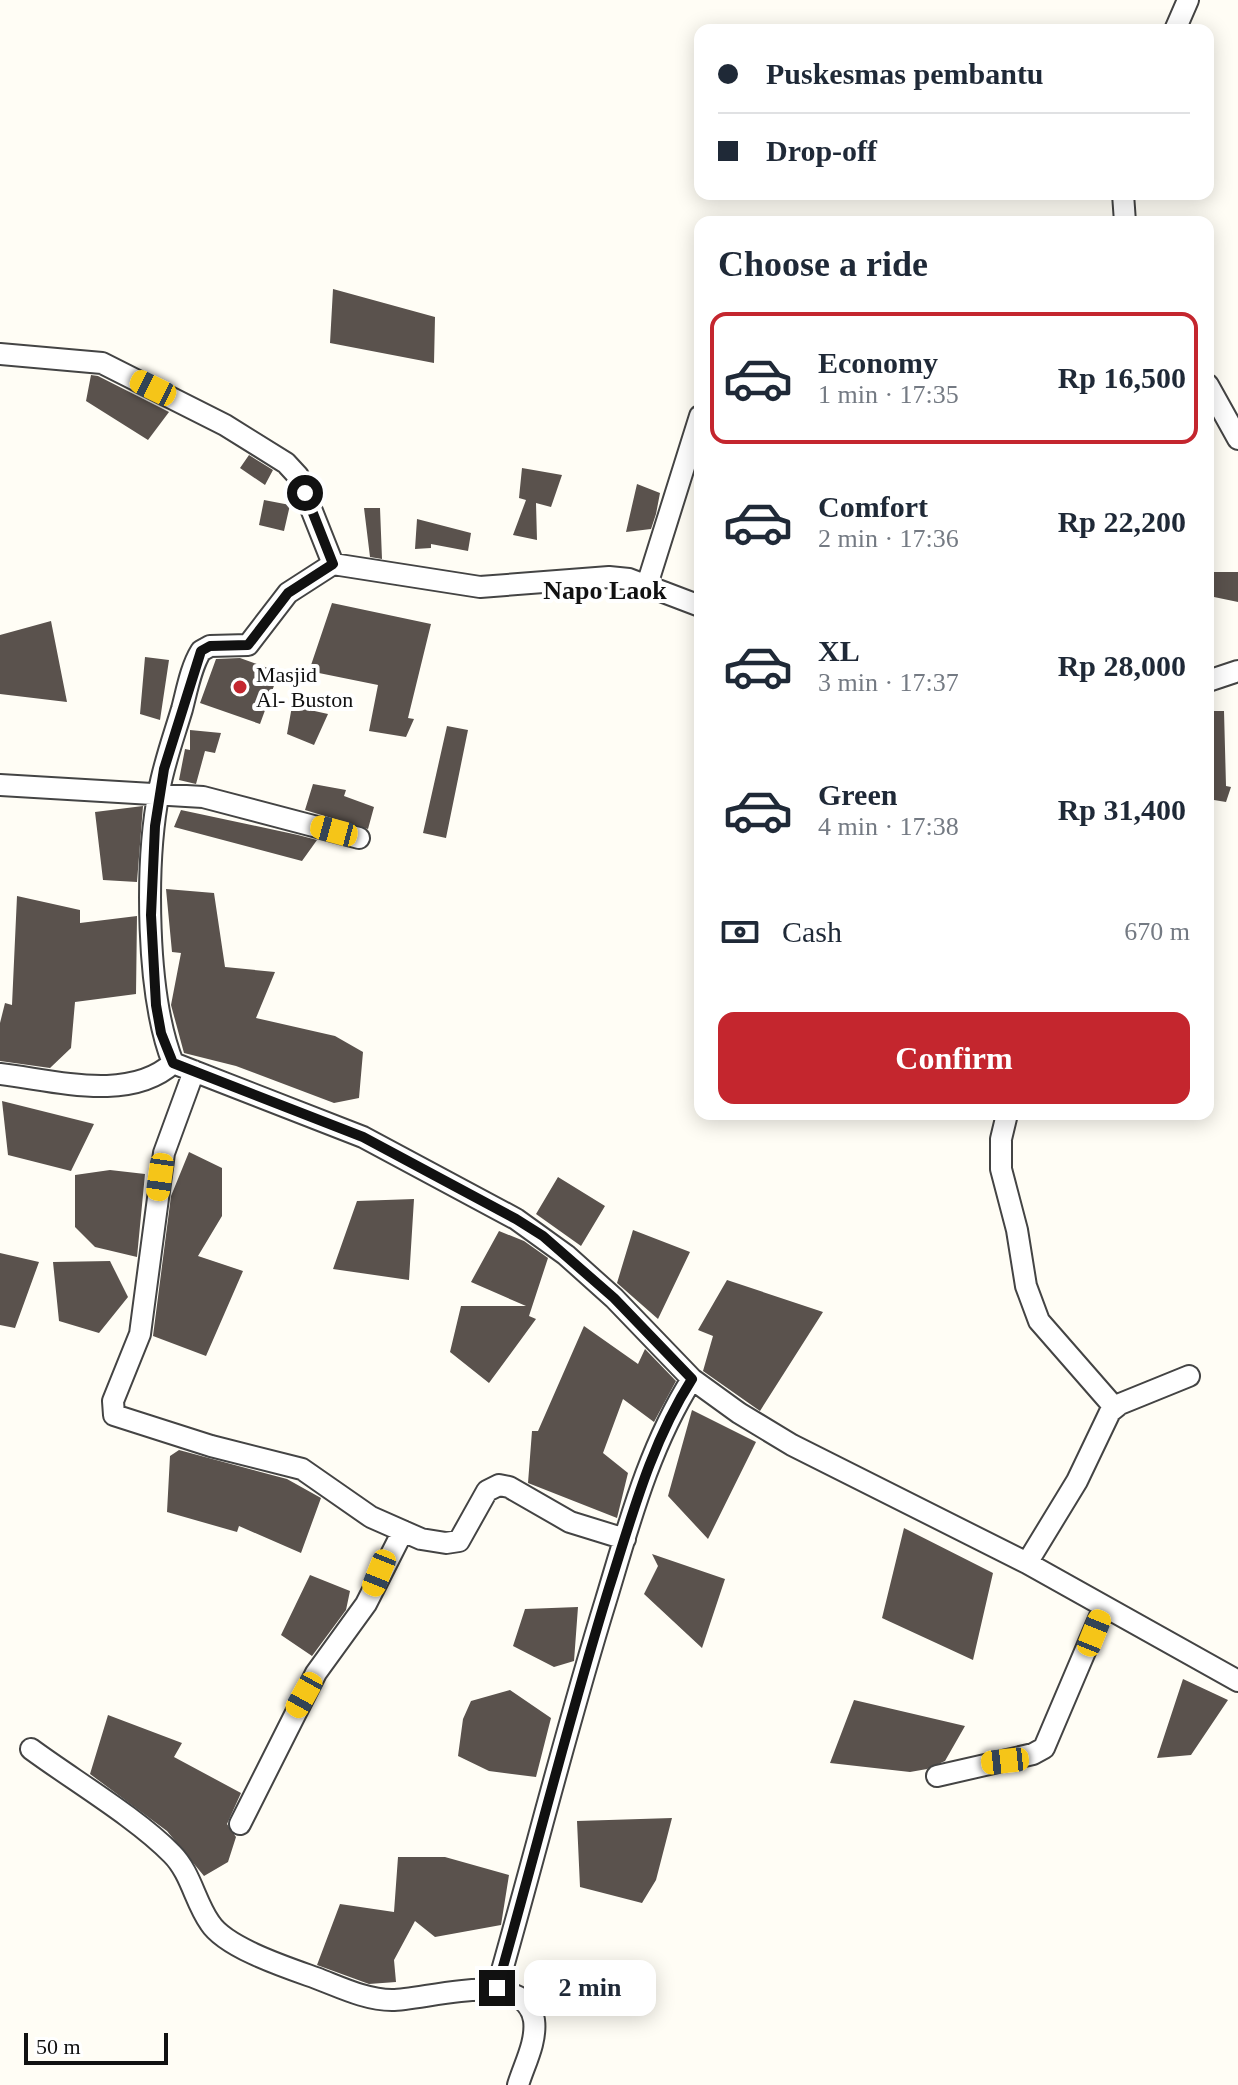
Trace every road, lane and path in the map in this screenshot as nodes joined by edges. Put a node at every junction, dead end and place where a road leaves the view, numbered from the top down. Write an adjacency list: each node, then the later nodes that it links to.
1 (1188, 0): 2 (street)
2 (1178, 24)
3 (0, 354): 7 (street)
4 (1214, 396): 6 (street)
5 (694, 435): 8 (street)
6 (1238, 439)
7 (333, 564): 8 (street); 13 (street)
8 (647, 585): 9 (street)
9 (694, 604)
10 (1238, 671): 11 (street)
11 (1214, 679)
12 (0, 785): 13 (street)
13 (158, 792): 14 (street); 15 (street)
14 (359, 838)
15 (173, 1063): 16 (street); 17 (street)
16 (194, 1071): 20 (street); 22 (street)
17 (0, 1074)
18 (1006, 1120): 21 (street)
19 (1189, 1376): 21 (street)
20 (692, 1379): 23 (street); 24 (street)
21 (1115, 1408): 24 (street)
22 (403, 1531): 23 (street); 29 (street)
23 (625, 1539): 30 (street)
24 (1027, 1563): 25 (street)
25 (1104, 1607): 26 (street); 28 (street)
26 (1238, 1681)
27 (31, 1749): 30 (street)
28 (937, 1776)
29 (240, 1824)
30 (497, 1988): 31 (street)
31 (518, 2085)

